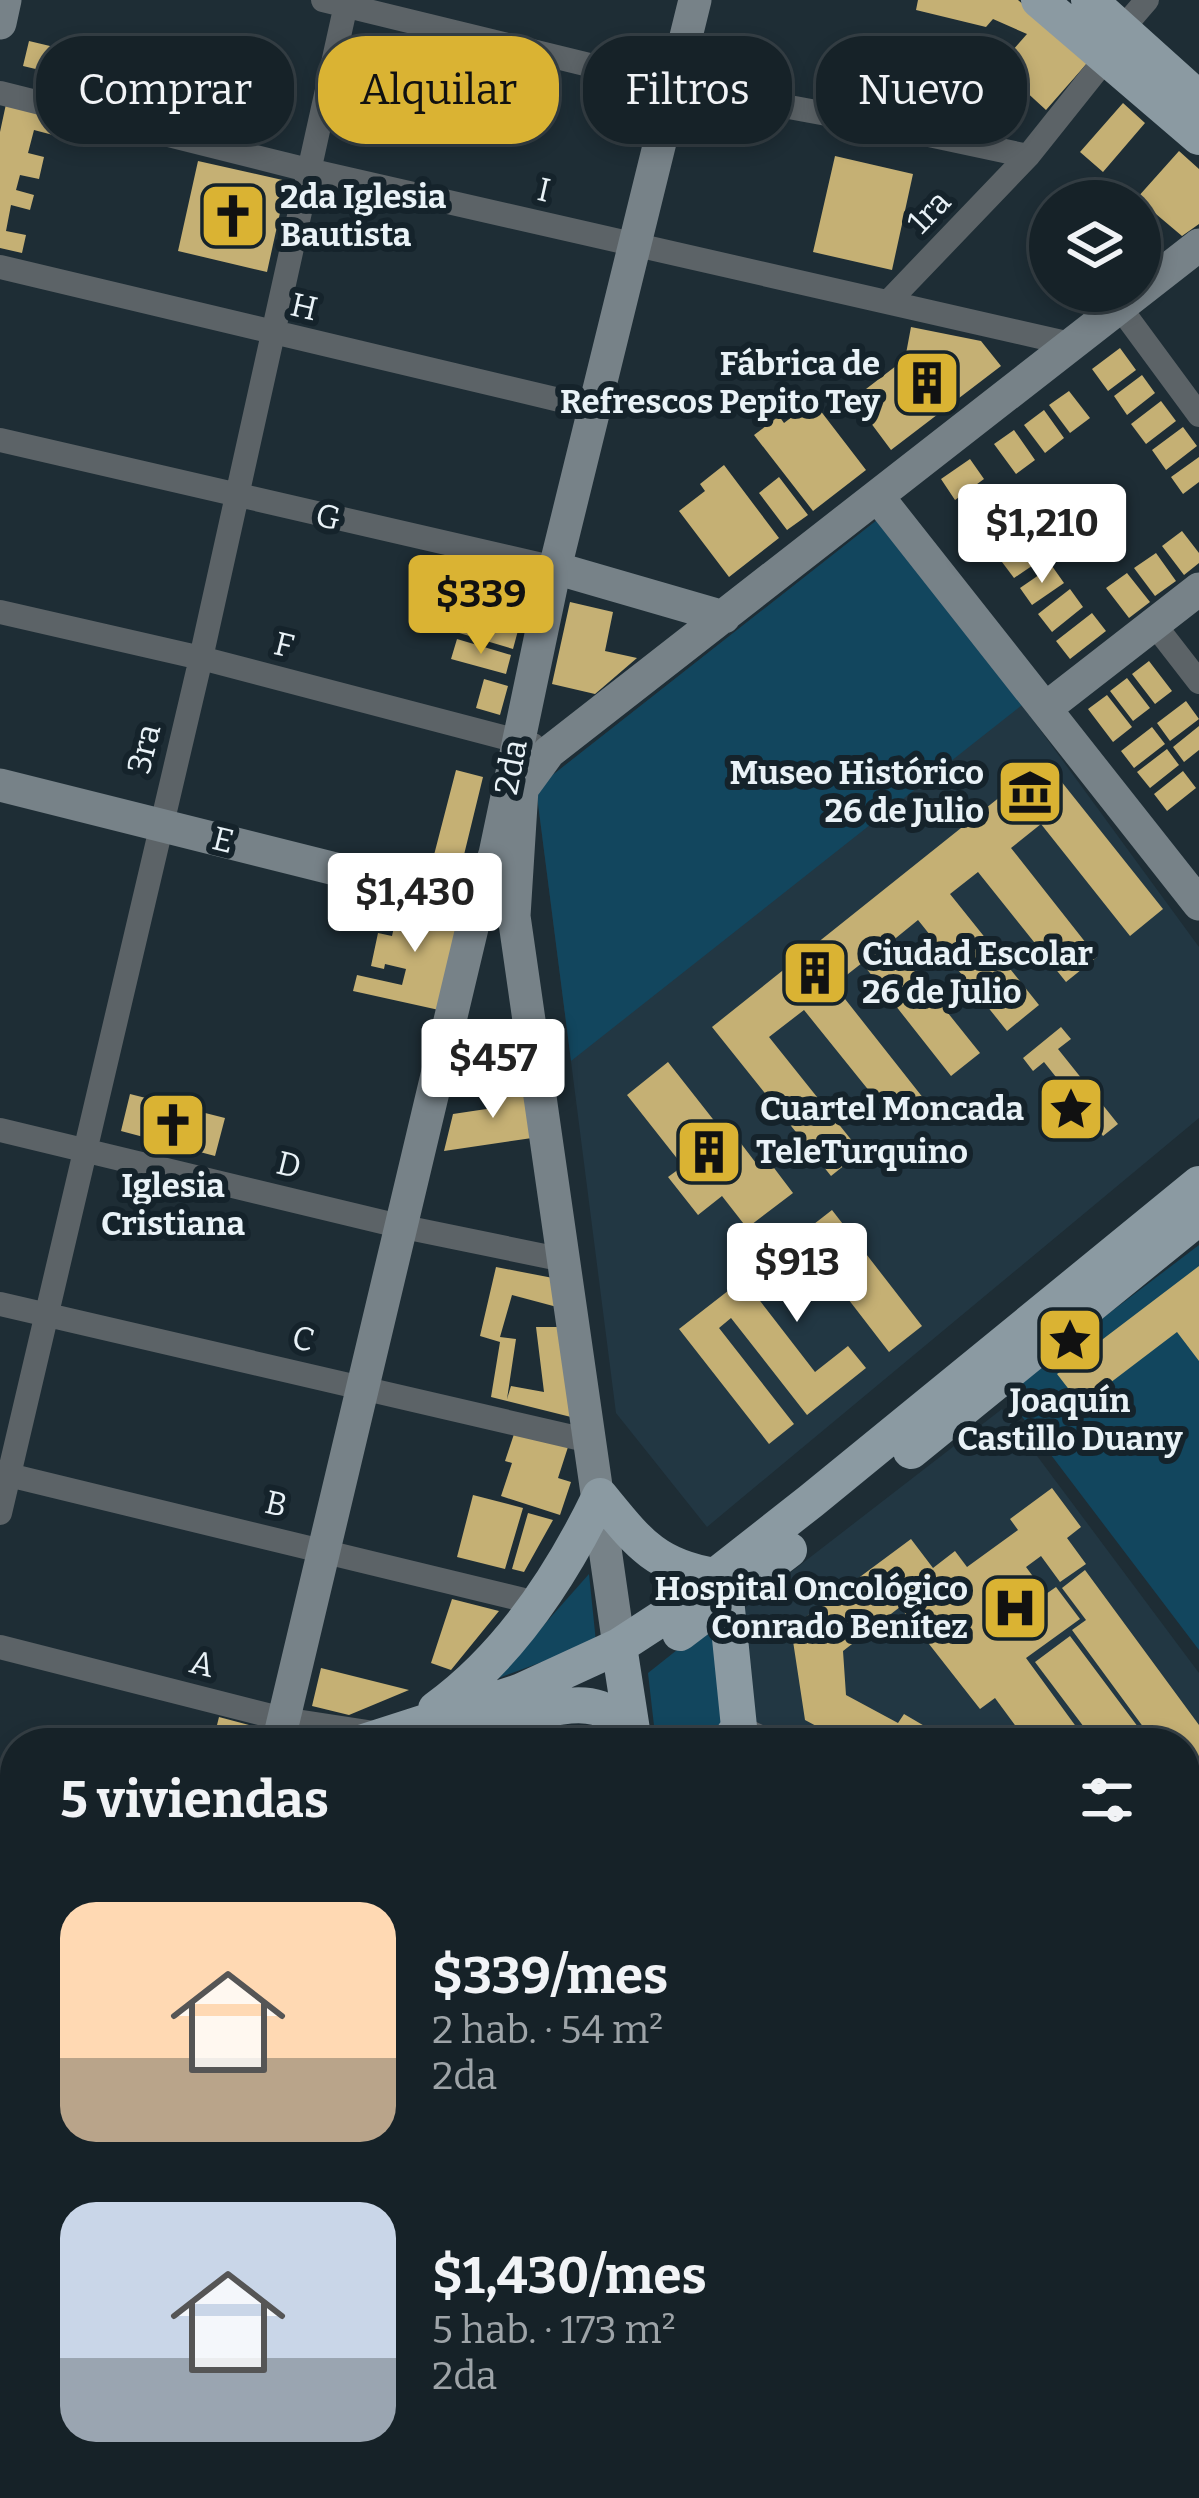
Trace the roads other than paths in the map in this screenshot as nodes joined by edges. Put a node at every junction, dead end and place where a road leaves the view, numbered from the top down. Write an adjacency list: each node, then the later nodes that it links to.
1 (5, 0): 7 (street)
2 (695, 0): 8 (street, 2da)
3 (1039, 0): 6 (main road)
4 (1147, 0): 6 (street, 1ra)
5 (339, 2): 9 (street); 16 (street, 3ra)
6 (1099, 18): 11 (main road); 13 (main road); 15 (street, 1ra)
7 (0, 23)
8 (687, 36)
9 (583, 63)
10 (0, 93): 16 (street, I)
11 (1199, 99)
12 (792, 107): 15 (street)
13 (1199, 137)
14 (661, 144): 17 (street, 2da)
15 (1028, 156): 21 (street, 1ra)
16 (308, 170): 17 (street, I); 24 (street, 3ra)
17 (637, 244): 21 (street, I); 26 (street, 2da)
18 (1199, 245): 20 (street)
19 (0, 267): 24 (street, H)
20 (1161, 276)
21 (890, 300): 25 (street, I)
22 (1117, 312): 25 (street)
23 (1123, 312): 27 (street)
24 (270, 333): 26 (street, H); 29 (street, 3ra)
25 (1076, 345): 30 (street)
26 (593, 408): 31 (street, 2da)
27 (1199, 416)
28 (0, 440): 29 (street, G)
29 (235, 496): 31 (street, G); 36 (street, 3ra)
30 (878, 497): 34 (street); 38 (street)
31 (555, 568): 34 (street, G); 39 (street, 2da)
32 (1199, 589): 35 (street)
33 (0, 613): 36 (street, F)
34 (724, 617): 40 (street)
35 (1154, 624): 37 (street); 38 (street)
36 (201, 658): 39 (street, F); 42 (street, 3ra)
37 (1199, 682)
38 (1046, 708): 45 (street)
39 (517, 739): 40 (street, F); 43 (street, 2da)
40 (549, 752): 46 (street)
41 (0, 785): 42 (street, E)
42 (160, 824): 44 (street, E); 48 (street, 3ra)
43 (495, 854): 44 (street, 2da); 46 (street)
44 (478, 903): 46 (street, E); 51 (street, 2da)
45 (1199, 904)
46 (514, 916): 52 (street)
47 (0, 1130): 48 (street, D)
48 (83, 1149): 51 (street, D); 54 (street, 3ra)
49 (1199, 1184): 61 (main road)
50 (1199, 1217): 61 (main road)
51 (399, 1226): 52 (street, D); 55 (street, 2da)
52 (564, 1260): 56 (street)
53 (0, 1304): 54 (street, C)
54 (45, 1315): 55 (street, C); 57 (street, 3ra)
55 (364, 1386): 56 (street, C); 60 (street, 2da)
56 (590, 1441): 58 (street)
57 (5, 1474): 59 (street, 3ra); 60 (street, B)
58 (600, 1496): 61 (main road); 62 (main road); 64 (street)
59 (0, 1513)
60 (326, 1550): 62 (street, B); 67 (street, 2da)
61 (720, 1588): 64 (main road); 73 (main road)
62 (536, 1603): 68 (main road)
63 (0, 1647): 66 (street, A)
64 (621, 1659): 65 (main road); 69 (main road); 72 (main road)
65 (536, 1712): 70 (main road); 71 (main road)
66 (270, 1728)
67 (281, 1728)
68 (413, 1728)
69 (426, 1728)
70 (452, 1728)
71 (621, 1728)
72 (629, 1728)
73 (733, 1728)

